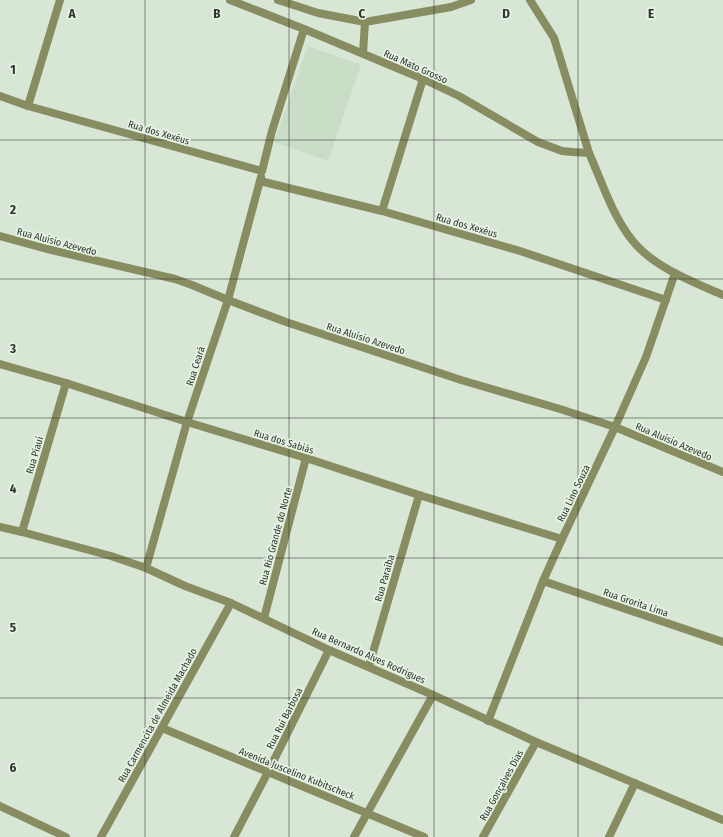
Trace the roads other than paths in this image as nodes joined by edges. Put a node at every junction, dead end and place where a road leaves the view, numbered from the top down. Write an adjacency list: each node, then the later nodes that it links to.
1 (60, 0): 11 (street)
2 (230, 0): 7 (street, Rua Mato Grosso)
3 (278, 0): 6 (street)
4 (471, 0): 6 (street)
5 (530, 0): 12 (street)
6 (365, 22): 8 (street)
7 (304, 29): 8 (street, Rua Mato Grosso); 13 (street)
8 (363, 54): 9 (street, Rua Mato Grosso)
9 (423, 80): 12 (street, Rua Mato Grosso); 15 (street)
10 (0, 96): 11 (street, Rua dos Xexéus)
11 (28, 106): 13 (street, Rua dos Xexéus)
12 (589, 152): 17 (street)
13 (262, 171): 14 (street, Rua Ceará)
14 (260, 181): 15 (street, Rua dos Xexéus); 19 (street, Rua Ceará)
15 (382, 211): 20 (street, Rua dos Xexéus)
16 (0, 236): 19 (street, Rua Aluísio Azevedo)
17 (675, 273): 18 (street); 20 (street, Rua Lino Souza)
18 (723, 295)
19 (228, 300): 23 (street, Rua Ceará); 24 (street, Rua Aluísio Azevedo)
20 (666, 300): 24 (street, Rua Lino Souza)
21 (0, 364): 22 (street, Rua dos Sabiás)
22 (66, 383): 23 (street, Rua dos Sabiás); 29 (street, Rua Piauí)
23 (187, 422): 25 (street, Rua dos Sabiás); 31 (street, Rua Ceará)
24 (615, 427): 26 (street, Rua Aluísio Azevedo); 30 (street, Rua Lino Souza)
25 (306, 458): 27 (street, Rua dos Sabiás); 34 (street, Rua Rio Grande do Norte)
26 (723, 472)
27 (419, 495): 30 (street, Rua dos Sabiás); 37 (street, Rua Paraíba)
28 (0, 528): 29 (street, Rua Bernardo Alves Rodrigues)
29 (22, 532): 31 (street, Rua Bernardo Alves Rodrigues)
30 (562, 539): 32 (street, Rua Lino Souza)
31 (146, 568): 33 (street, Rua Bernardo Alves Rodrigues)
32 (543, 581): 35 (street, Rua Grorita Lima); 39 (street, Rua Lino Souza)
33 (231, 603): 34 (street, Rua Bernardo Alves Rodrigues); 40 (street, Rua Carmencita de Almeida Machado)
34 (264, 618): 36 (street, Rua Bernardo Alves Rodrigues)
35 (723, 642)
36 (330, 650): 37 (street, Rua Bernardo Alves Rodrigues); 42 (street, Rua Rui Barbosa)
37 (369, 666): 38 (street, Rua Bernardo Alves Rodrigues)
38 (433, 695): 39 (street, Rua Bernardo Alves Rodrigues); 45 (street)
39 (488, 721): 41 (street, Rua Bernardo Alves Rodrigues)
40 (162, 728): 42 (street, Avenida Juscelino Kubitscheck); 48 (street, Rua Carmencita de Almeida Machado)
41 (536, 742): 43 (street, Rua Bernardo Alves Rodrigues); 52 (street, Rua Gonçalves Dias)
42 (268, 772): 45 (street, Avenida Juscelino Kubitscheck); 49 (street, Rua Rui Barbosa)
43 (636, 783): 46 (street, Rua Bernardo Alves Rodrigues); 53 (street)
44 (0, 806): 47 (street)
45 (367, 812): 50 (street); 51 (street, Avenida Juscelino Kubitscheck)
46 (723, 820)
47 (66, 837)
48 (101, 837)
49 (234, 837)
50 (354, 837)
51 (424, 837)
52 (483, 837)
53 (609, 837)

